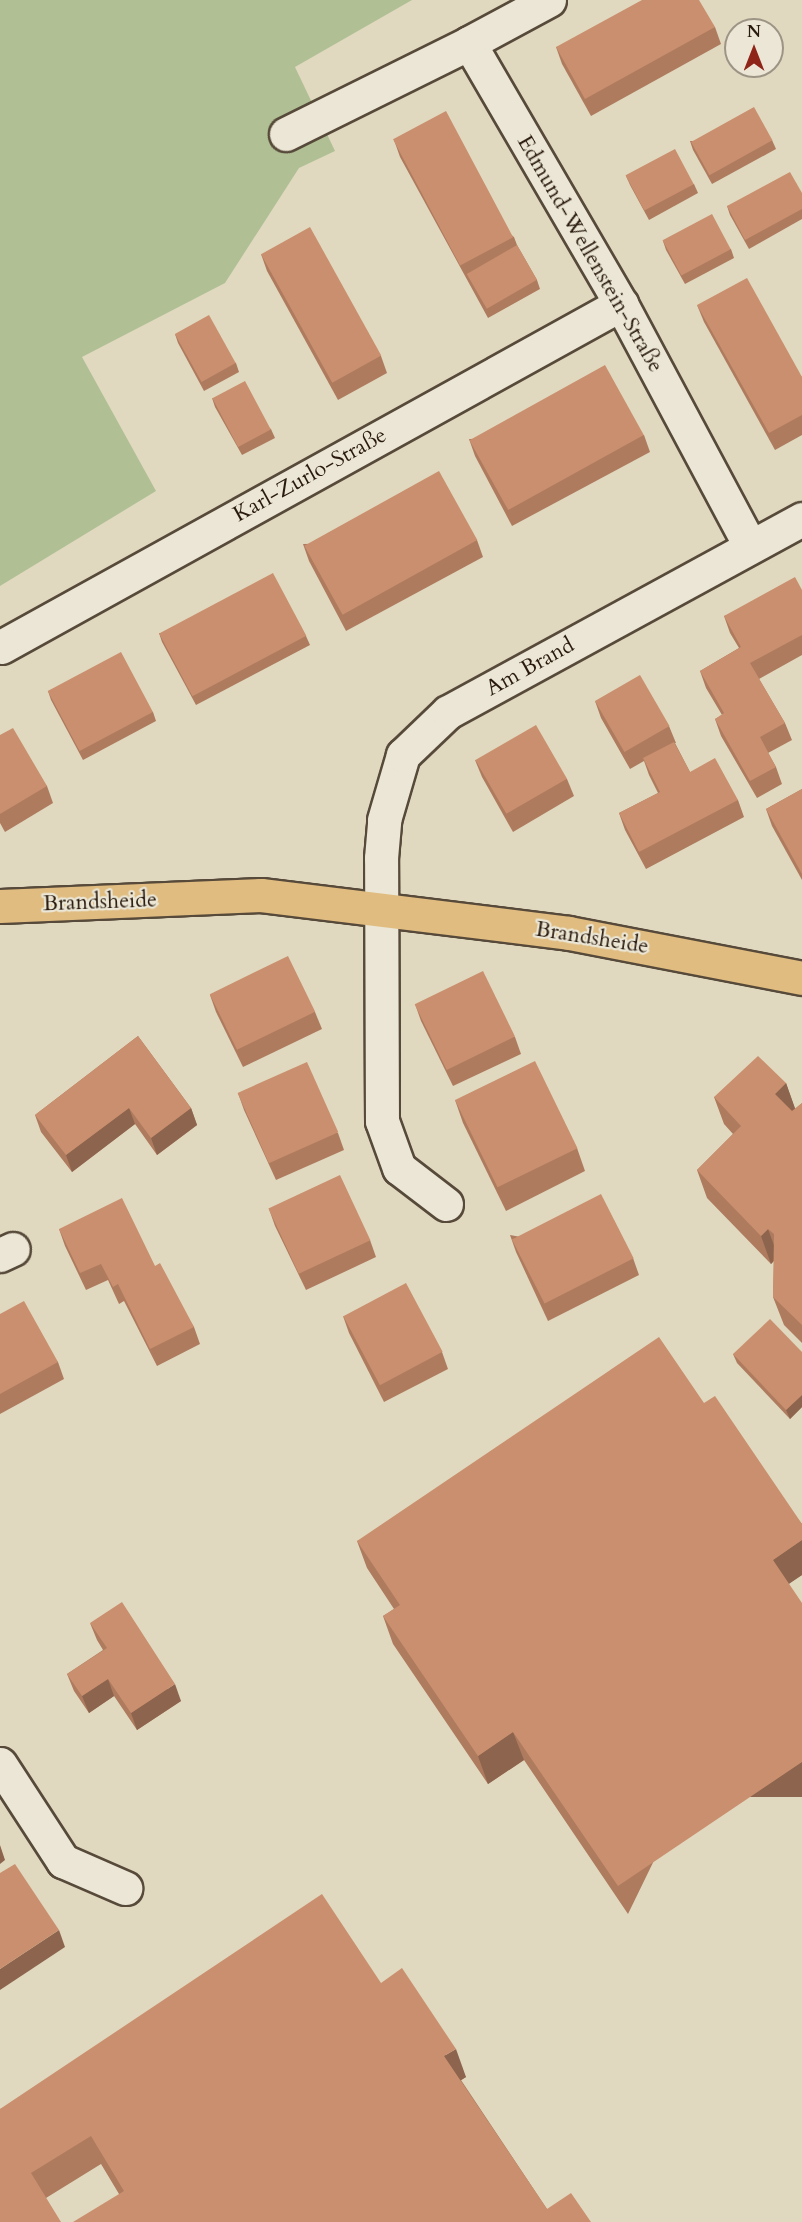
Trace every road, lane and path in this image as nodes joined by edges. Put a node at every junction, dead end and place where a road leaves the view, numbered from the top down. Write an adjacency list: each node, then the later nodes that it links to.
1 (549, 0): 2 (street)
2 (469, 43): 3 (street); 4 (street, Edmund-Wellenstein-Straße)
3 (286, 134)
4 (621, 304): 6 (street, Edmund-Wellenstein-Straße); 7 (street, Karl-Zurlo-Straße)
5 (802, 519): 6 (street, Am Brand)
6 (750, 546): 9 (street, Am Brand)
7 (1, 647)
8 (0, 906): 9 (main road, Brandsheide)
9 (380, 906): 10 (main road, Brandsheide); 11 (street)
10 (802, 978)
11 (446, 1204)
12 (0, 1764): 13 (street)
13 (125, 1888)

